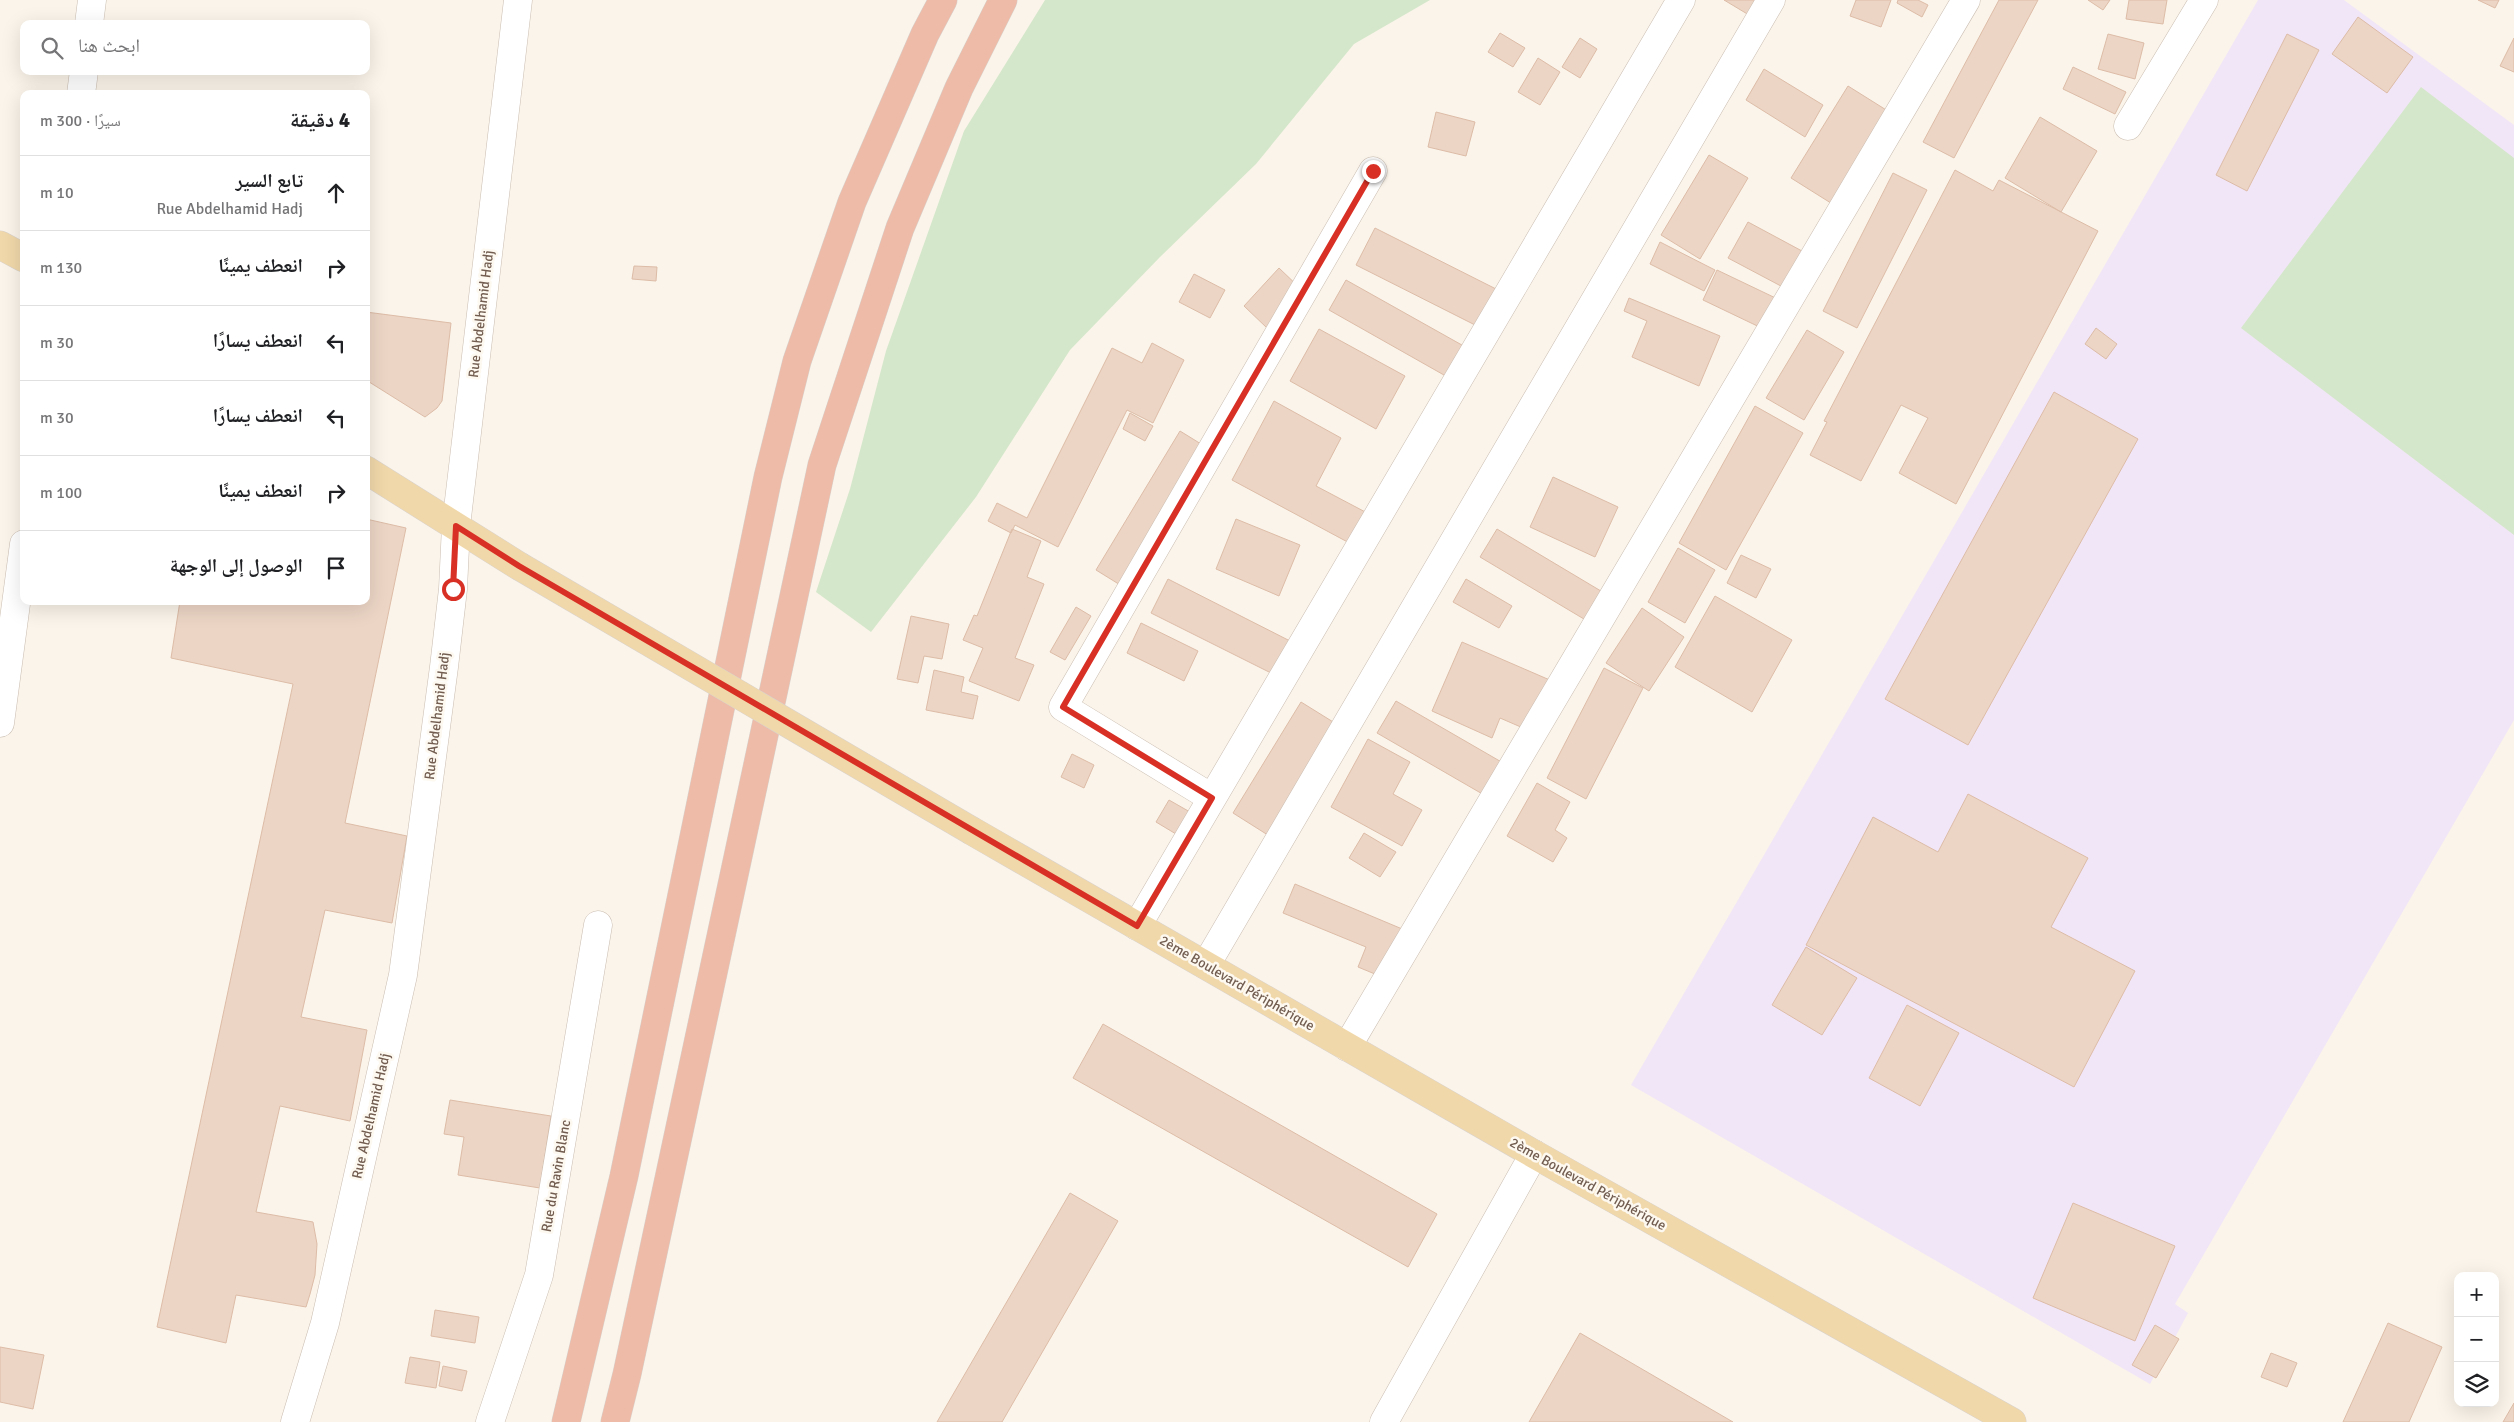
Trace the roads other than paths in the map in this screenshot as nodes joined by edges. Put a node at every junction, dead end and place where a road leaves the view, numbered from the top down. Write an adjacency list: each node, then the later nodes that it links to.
1 (92, 0): 9 (street)
2 (518, 0): 17 (street, Rue Abdelhamid Hadj)
3 (943, 0): 28 (highway)
4 (1003, 0): 29 (highway)
5 (1681, 0): 20 (street)
6 (1771, 0): 23 (street)
7 (1966, 0): 24 (street)
8 (2204, 0): 12 (street)
9 (90, 20)
10 (83, 75): 11 (street)
11 (82, 90)
12 (2128, 126)
13 (1373, 171): 20 (street)
14 (0, 245): 15 (main road)
15 (20, 256)
16 (370, 472): 17 (main road, 2ème Boulevard Périphérique)
17 (456, 526): 22 (main road, 2ème Boulevard Périphérique, bridge); 26 (street, Rue Abdelhamid Hadj)
18 (20, 574): 19 (street)
19 (0, 723)
20 (1212, 798): 22 (street)
21 (598, 925): 27 (street, Rue du Ravin Blanc)
22 (1137, 926): 23 (main road, 2ème Boulevard Périphérique)
23 (1206, 965): 24 (main road, 2ème Boulevard Périphérique)
24 (1347, 1047): 25 (main road, 2ème Boulevard Périphérique)
25 (1534, 1154): 30 (street); 31 (main road, 2ème Boulevard Périphérique)
26 (294, 1422)
27 (490, 1422)
28 (566, 1422)
29 (614, 1422)
30 (1384, 1422)
31 (2012, 1422)

